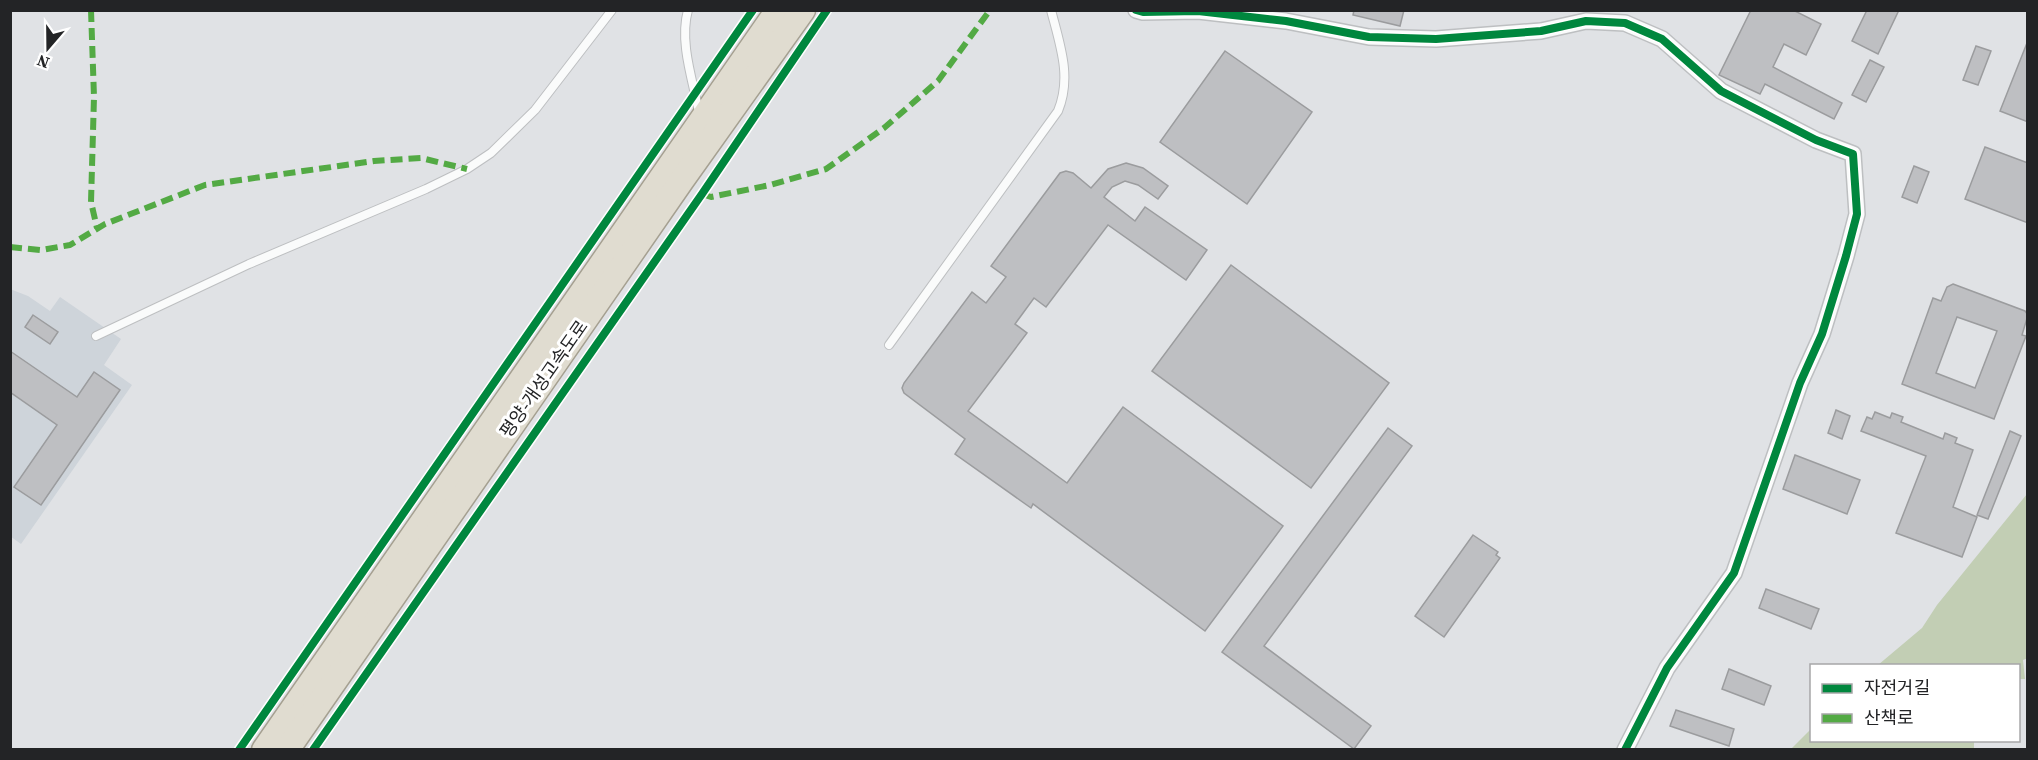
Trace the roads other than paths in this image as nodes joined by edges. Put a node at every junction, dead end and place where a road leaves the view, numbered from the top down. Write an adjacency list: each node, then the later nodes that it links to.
1 (612, 10): 8 (lane)
2 (688, 10): 7 (lane)
3 (778, 10): 7 (highway, 평양-개성고속도로)
4 (803, 10): 11 (highway, 평양-개성고속도로)
5 (1051, 10): 9 (lane)
6 (1136, 10): 12 (street)
7 (701, 121): 10 (highway, 평양-개성고속도로)
8 (96, 336)
9 (889, 345)
10 (264, 750)
11 (287, 750)
12 (1625, 750)

